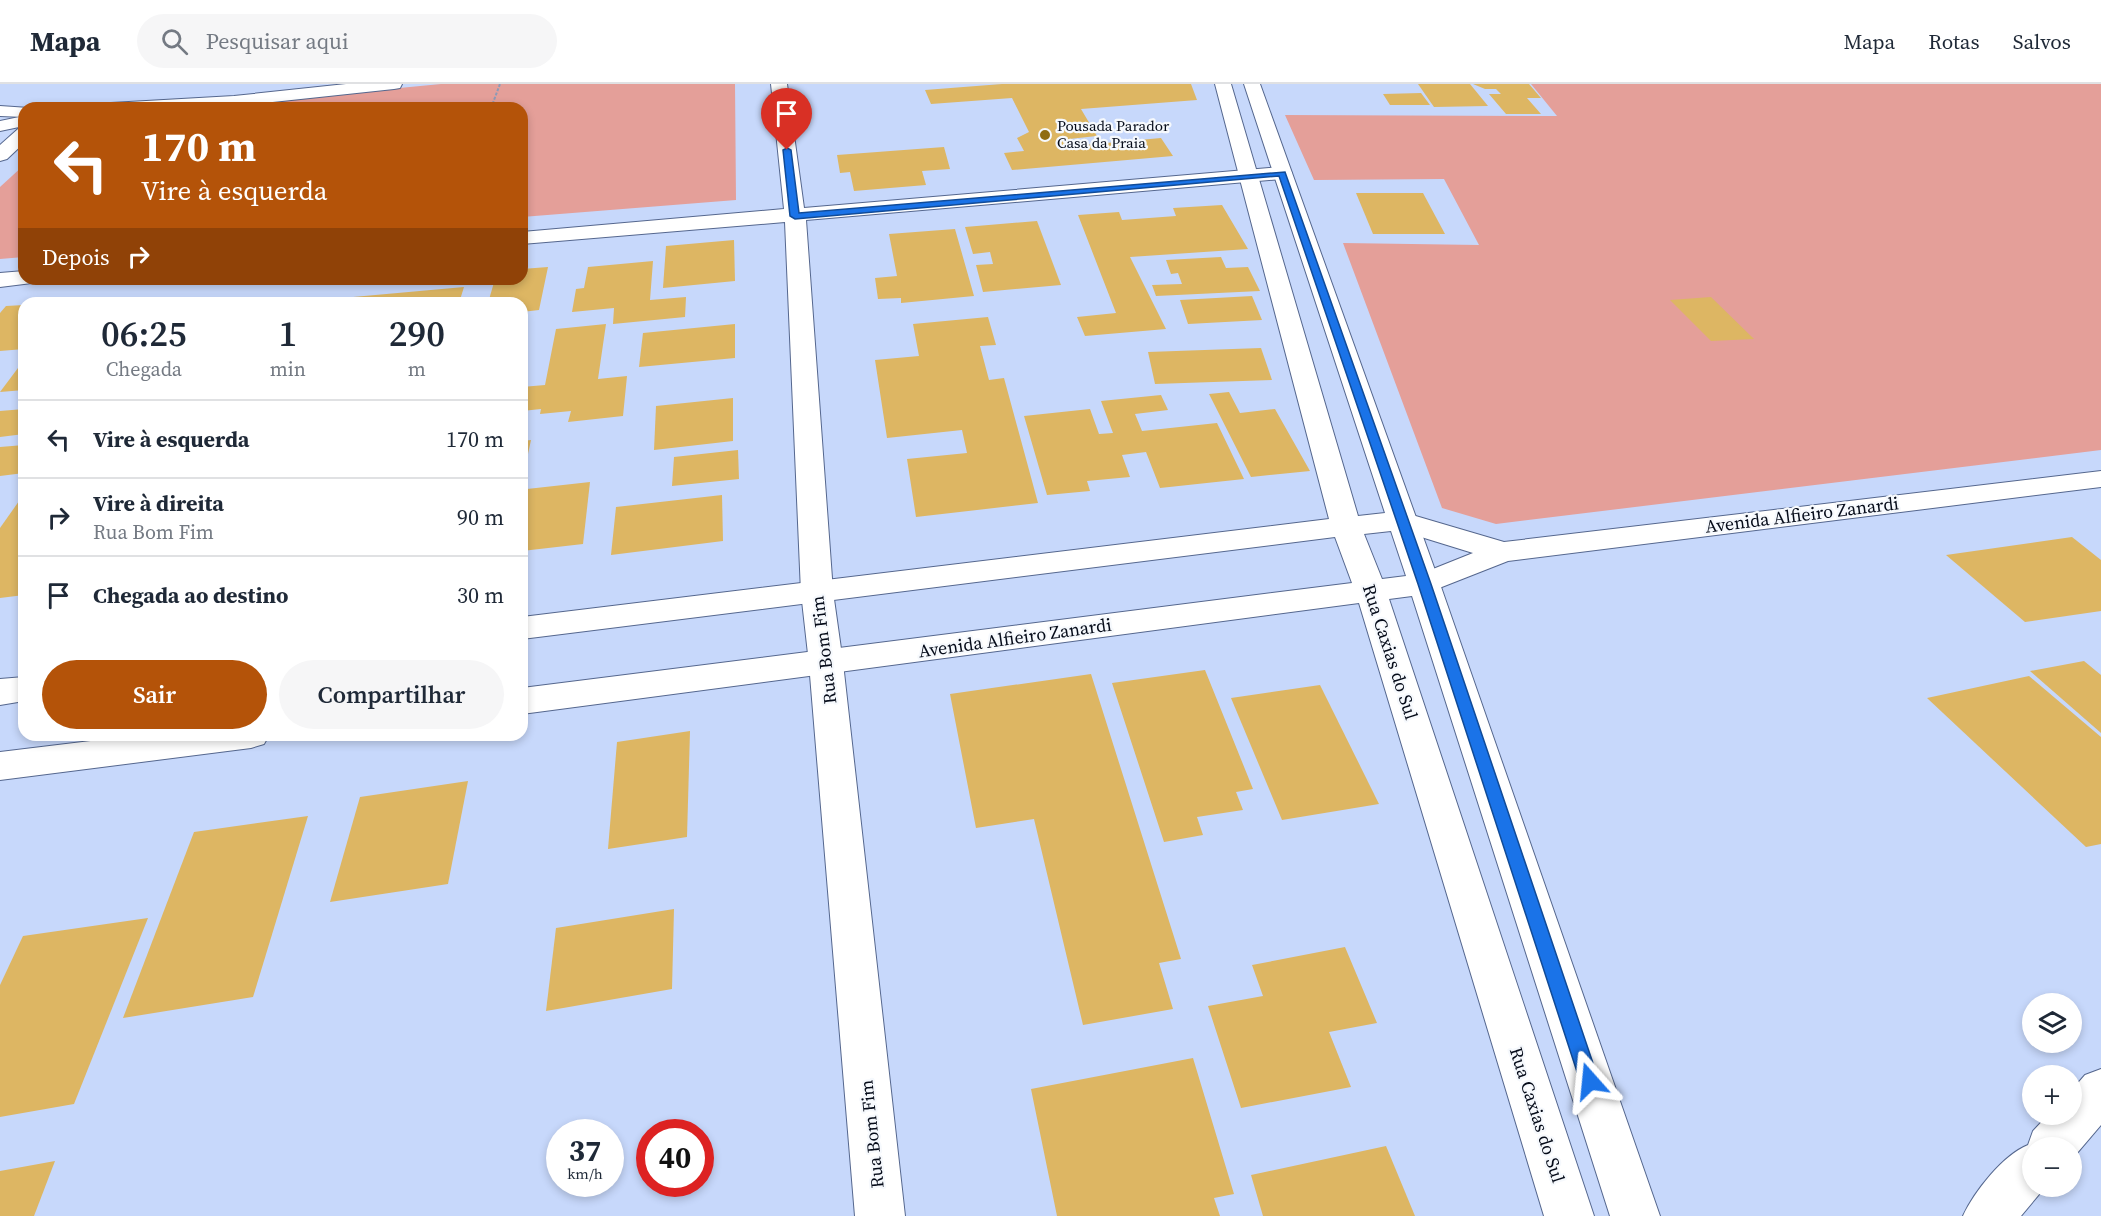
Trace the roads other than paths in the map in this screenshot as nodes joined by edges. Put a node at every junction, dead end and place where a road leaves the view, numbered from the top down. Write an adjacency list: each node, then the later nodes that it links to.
1 (394, 84): 5 (street)
2 (779, 84): 14 (street, Rua Bom Fim)
3 (1223, 84): 13 (street, Rua Caxias do Sul)
4 (1252, 84): 12 (street)
5 (216, 102)
6 (0, 111): 7 (street)
7 (18, 112)
8 (18, 122): 9 (street)
9 (0, 126)
10 (18, 138): 11 (street)
11 (0, 154)
12 (1282, 173): 13 (street); 19 (street)
13 (1248, 175): 14 (street); 20 (street, Rua Caxias do Sul)
14 (795, 216): 15 (street); 24 (street, Rua Bom Fim)
15 (528, 238)
16 (18, 278): 17 (street)
17 (0, 280)
18 (2101, 479): 21 (street, Avenida Alfieiro Zanardi)
19 (1402, 521): 20 (street, Avenida Alfieiro Zanardi); 21 (street, Avenida Alfieiro Zanardi); 22 (street)
20 (1346, 526): 23 (street, Rua Caxias do Sul); 24 (street, Avenida Alfieiro Zanardi)
21 (1503, 552): 22 (street, Avenida Alfieiro Zanardi)
22 (1424, 584): 23 (street, Avenida Alfieiro Zanardi); 37 (street)
23 (1371, 591): 26 (street, Avenida Alfieiro Zanardi); 36 (street, Rua Caxias do Sul)
24 (817, 592): 25 (street, Avenida Alfieiro Zanardi); 26 (street, Rua Bom Fim)
25 (528, 627)
26 (826, 663): 29 (street, Avenida Alfieiro Zanardi); 35 (street, Rua Bom Fim)
27 (18, 690): 28 (street)
28 (0, 692)
29 (528, 700)
30 (202, 741): 31 (street)
31 (0, 766)
32 (2101, 1091): 33 (street)
33 (2060, 1137)
34 (2022, 1178): 38 (street)
35 (880, 1216)
36 (1569, 1216)
37 (1635, 1216)
38 (1988, 1216)

